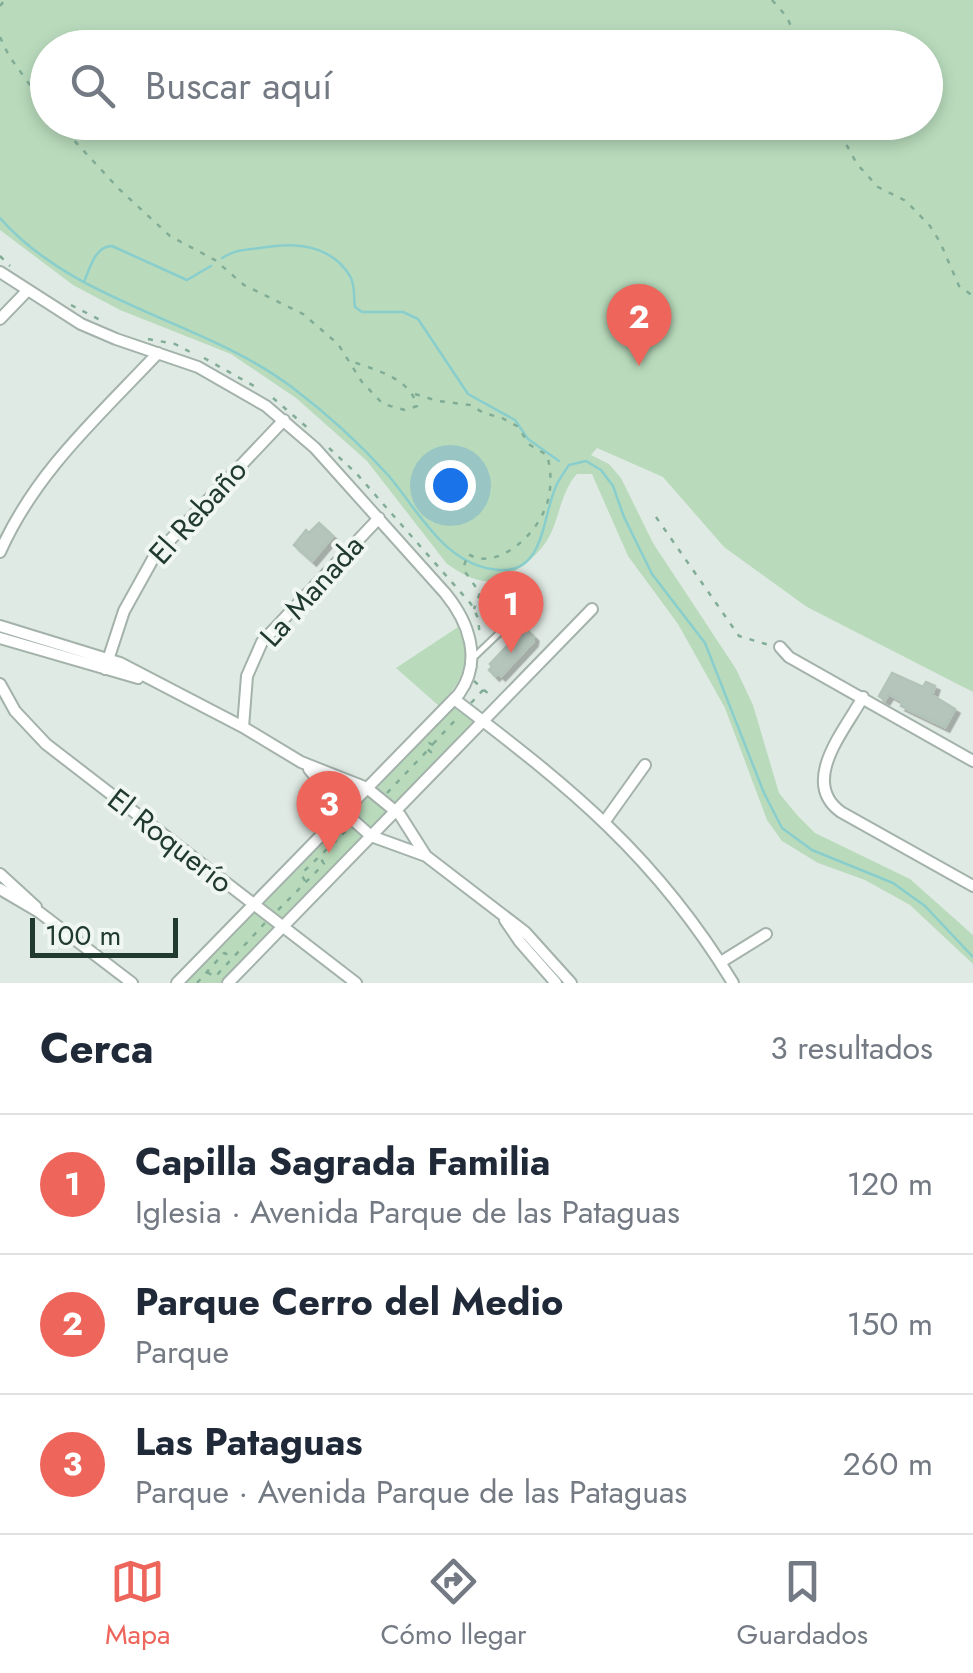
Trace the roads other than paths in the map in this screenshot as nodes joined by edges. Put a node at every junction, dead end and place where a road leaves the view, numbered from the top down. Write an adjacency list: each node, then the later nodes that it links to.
1 (0, 272): 2 (street)
2 (28, 290): 3 (street); 4 (street)
3 (0, 319)
4 (158, 353): 5 (street); 7 (street)
5 (284, 420): 6 (street); 14 (street, El Rebaño)
6 (379, 518): 13 (street); 19 (street, La Manada)
7 (0, 552)
8 (592, 609): 18 (street)
9 (518, 615): 13 (lane)
10 (0, 626): 14 (street)
11 (0, 638): 14 (street)
12 (780, 646): 16 (street)
13 (472, 660): 17 (street)
14 (107, 664): 19 (street)
15 (0, 684): 32 (street, El Roquerío)
16 (863, 698): 20 (street); 30 (street)
17 (454, 699): 18 (street); 23 (street)
18 (483, 722): 24 (street); 26 (street)
19 (243, 727): 21 (street)
20 (973, 761)
21 (301, 762): 23 (street); 25 (street)
22 (645, 765): 26 (street)
23 (366, 788): 24 (street); 25 (street)
24 (396, 811): 27 (street); 28 (street)
25 (344, 812): 27 (street); 32 (street)
26 (605, 821): 37 (street)
27 (372, 836): 28 (street); 35 (street)
28 (426, 856): 34 (street)
29 (0, 874): 33 (street)
30 (973, 886)
31 (0, 889): 33 (street)
32 (253, 905): 35 (street, El Roquerío); 39 (street)
33 (40, 912): 38 (street)
34 (504, 919): 42 (street); 43 (street)
35 (283, 927): 40 (street); 41 (street, El Roquerío)
36 (766, 934): 37 (street)
37 (720, 962): 44 (street)
38 (132, 983)
39 (177, 983)
40 (228, 983)
41 (356, 983)
42 (556, 983)
43 (571, 983)
44 (733, 983)

